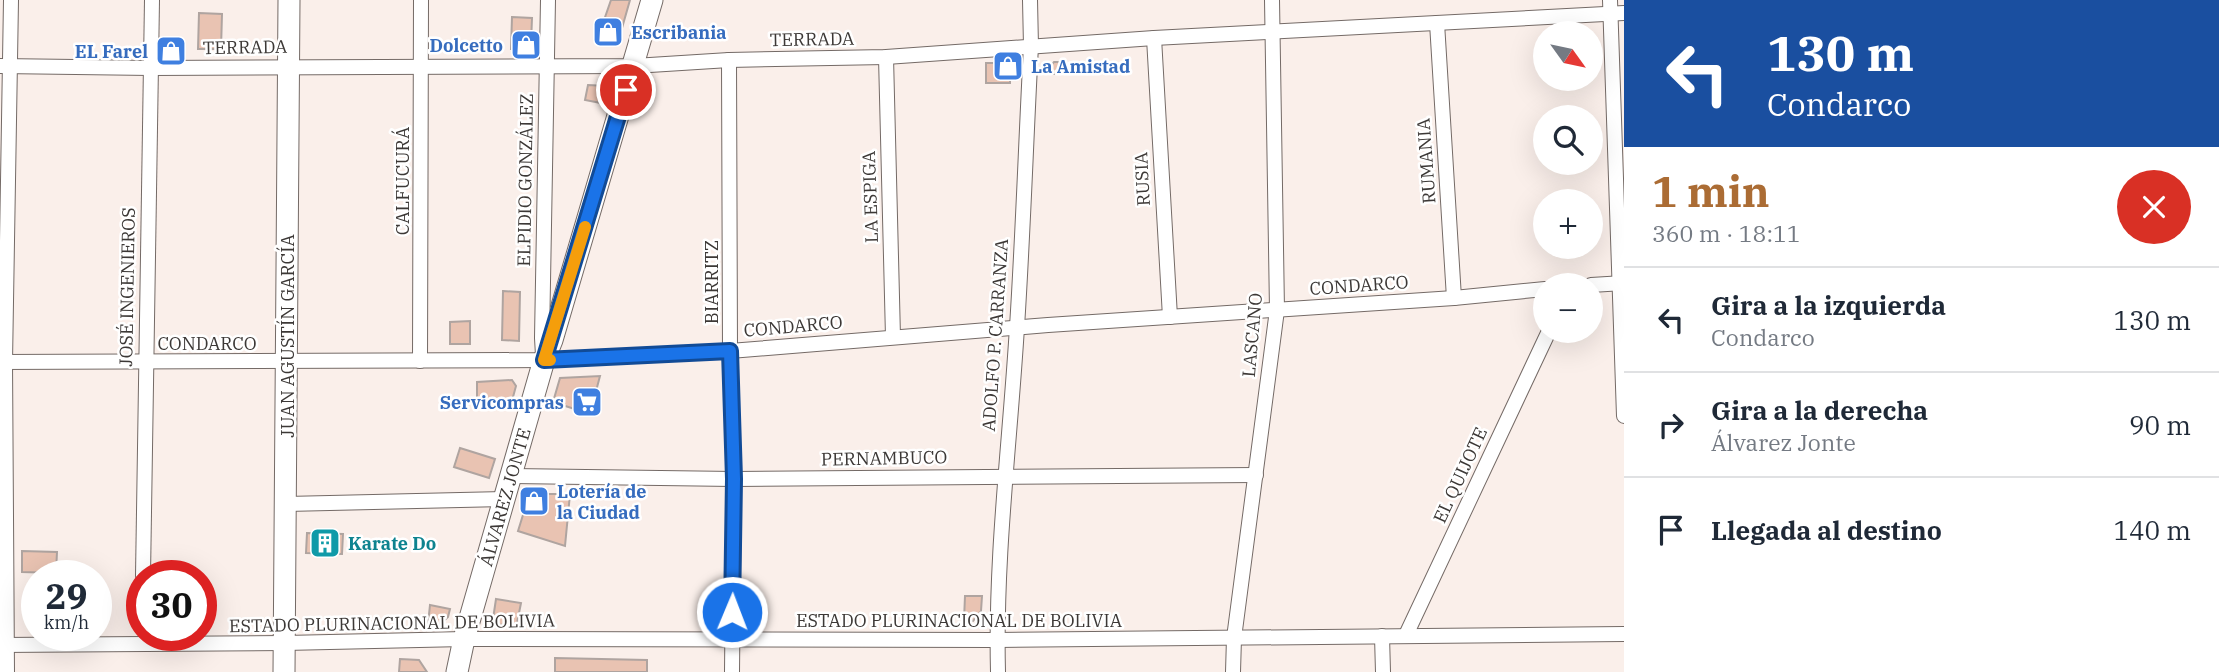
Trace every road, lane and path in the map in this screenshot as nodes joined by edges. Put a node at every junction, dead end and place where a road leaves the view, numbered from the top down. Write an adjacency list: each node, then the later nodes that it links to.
1 (11, 0): 18 (street)
2 (152, 0): 21 (street, JOSÉ INGENIEROS)
3 (289, 0): 19 (street, JUAN AGUSTÍN GARCÍA)
4 (421, 0): 16 (street, CALFUCURÁ)
5 (548, 0): 17 (street, ELPIDIO GONZÁLEZ)
6 (652, 0): 20 (street, ÁLVAREZ JONTE)
7 (1030, 0): 13 (street, ADOLFO P. CARRANZA)
8 (1272, 0): 11 (street, LASCANO)
9 (1615, 9): 10 (street, TERRADA); 23 (street)
10 (1437, 23): 11 (street, TERRADA); 25 (street, RUMANIA)
11 (1272, 32): 12 (street, TERRADA); 26 (street, LASCANO)
12 (1154, 38): 13 (street, TERRADA); 27 (street, RUSIA)
13 (1031, 46): 14 (street, TERRADA); 28 (street, ADOLFO P. CARRANZA)
14 (886, 57): 15 (street, TERRADA); 29 (street, LA ESPIGA)
15 (729, 60): 20 (street, TERRADA); 31 (street, BIARRITZ)
16 (422, 65): 17 (street, TERRADA); 19 (street, TERRADA); 37 (street, CALFUCURÁ)
17 (546, 65): 20 (street, TERRADA); 33 (street, ELPIDIO GONZÁLEZ)
18 (5, 66): 21 (street, TERRADA); 34 (street)
19 (289, 66): 21 (street, TERRADA); 36 (street, JUAN AGUSTÍN GARCÍA)
20 (634, 66): 33 (street, ÁLVAREZ JONTE)
21 (151, 68): 35 (street, JOSÉ INGENIEROS)
22 (1603, 285): 23 (street)
23 (1623, 285): 32 (street)
24 (1533, 290): 25 (street, CONDARCO)
25 (1454, 298): 26 (street, CONDARCO)
26 (1277, 310): 27 (street, CONDARCO); 40 (street, LASCANO)
27 (1170, 317): 28 (street, CONDARCO)
28 (1017, 328): 29 (street, CONDARCO); 39 (street, ADOLFO P. CARRANZA)
29 (893, 337): 31 (street, CONDARCO)
30 (1543, 343): 47 (street, EL QUIJOTE)
31 (730, 351): 33 (street, CONDARCO); 42 (street, BIARRITZ)
32 (1623, 359): 38 (street)
33 (544, 360): 37 (street, CONDARCO); 41 (street, ÁLVAREZ JONTE)
34 (2, 362): 35 (street, CONDARCO); 56 (street)
35 (145, 362): 36 (street, CONDARCO); 45 (street, JOSÉ INGENIEROS)
36 (286, 362): 37 (street, CONDARCO); 44 (street, JUAN AGUSTÍN GARCÍA)
37 (420, 362)
38 (1624, 416)
39 (1005, 475): 40 (street, PERNAMBUCO); 42 (street, PERNAMBUCO); 52 (street, ADOLFO P. CARRANZA)
40 (1256, 475): 49 (street, LASCANO)
41 (512, 476): 42 (street, PERNAMBUCO); 43 (street, ÁLVAREZ JONTE)
42 (734, 479): 51 (street, BIARRITZ)
43 (504, 499): 44 (street); 50 (street, ÁLVAREZ JONTE)
44 (286, 504): 55 (street, JUAN AGUSTÍN GARCÍA)
45 (143, 560)
46 (1624, 634): 47 (street, ESTADO PLURINACIONAL DE BOLIVIA)
47 (1406, 635): 48 (street, ESTADO PLURINACIONAL DE BOLIVIA)
48 (1382, 636): 49 (street, ESTADO PLURINACIONAL DE BOLIVIA); 63 (street)
49 (1234, 638): 52 (street, ESTADO PLURINACIONAL DE BOLIVIA); 62 (street, LASCANO)
50 (464, 639): 51 (street, ESTADO PLURINACIONAL DE BOLIVIA); 55 (street, ESTADO PLURINACIONAL DE BOLIVIA); 59 (street, ÁLVAREZ JONTE)
51 (732, 639): 52 (street, ESTADO PLURINACIONAL DE BOLIVIA); 60 (street, BIARRITZ)
52 (997, 640): 61 (street, ADOLFO P. CARRANZA)
53 (126, 641): 56 (street, ESTADO PLURINACIONAL DE BOLIVIA)
54 (217, 642): 55 (street, ESTADO PLURINACIONAL DE BOLIVIA)
55 (285, 643): 58 (street, JUAN AGUSTÍN GARCÍA)
56 (3, 645): 57 (street)
57 (7, 672)
58 (284, 672)
59 (457, 672)
60 (732, 672)
61 (998, 672)
62 (1233, 672)
63 (1382, 672)

